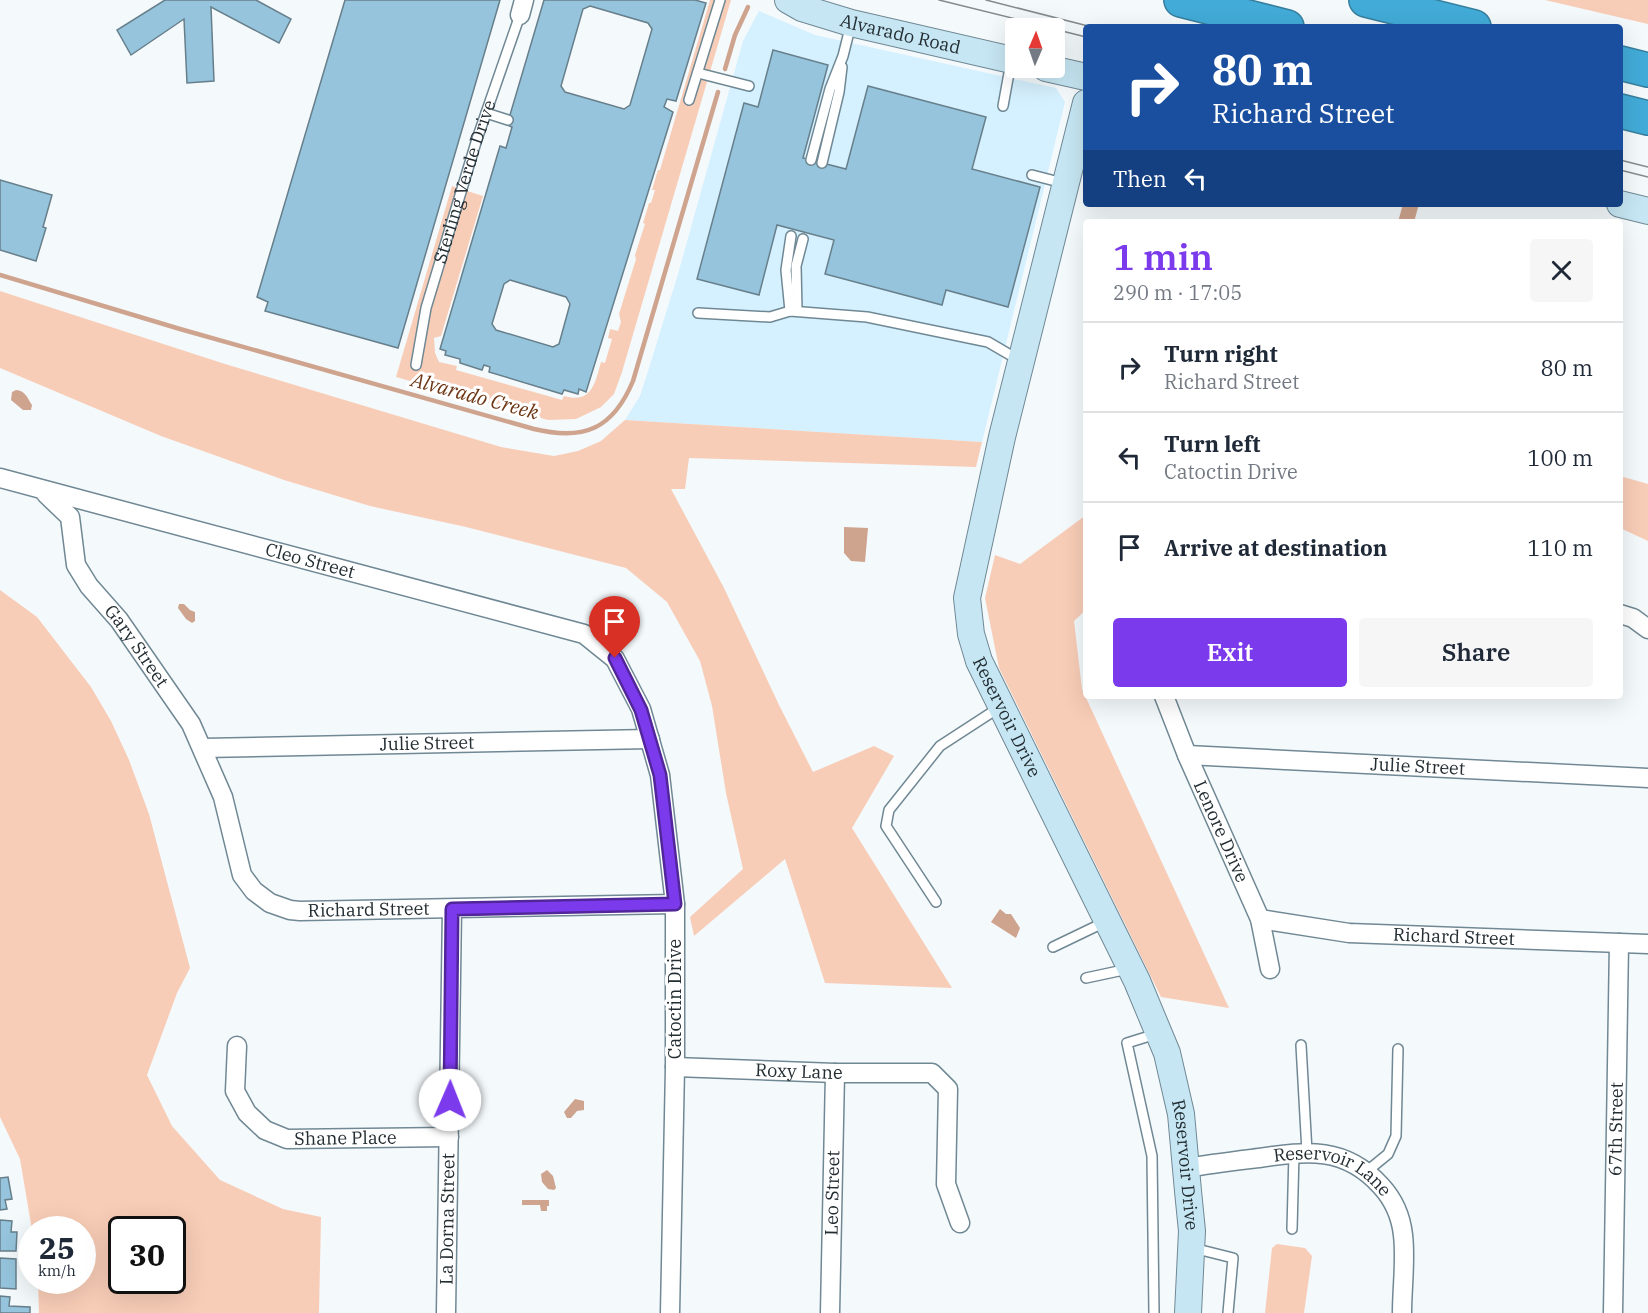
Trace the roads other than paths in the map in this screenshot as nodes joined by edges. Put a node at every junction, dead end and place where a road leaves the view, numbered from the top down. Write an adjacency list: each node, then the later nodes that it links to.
1 (720, 0): 14 (lane)
2 (788, 0): 6 (street, Alvarado Road)
3 (1181, 0): 7 (highway)
4 (1366, 0): 8 (highway)
5 (522, 8): 20 (lane, Sterling Verde Drive)
6 (851, 23): 9 (lane); 10 (street, Alvarado Road)
7 (1275, 24)
8 (1462, 24)
9 (843, 56): 25 (lane); 26 (lane)
10 (1005, 58)
11 (1623, 64): 12 (highway)
12 (1648, 70)
13 (1065, 72): 15 (street)
14 (698, 73): 17 (lane); 18 (lane)
15 (1083, 76)
16 (1010, 78): 19 (lane)
17 (748, 86)
18 (689, 100)
19 (1003, 106)
20 (486, 112): 24 (lane); 36 (lane, Sterling Verde Drive)
21 (1623, 112): 23 (highway)
22 (1083, 115): 28 (street, Reservoir Drive)
23 (1648, 118)
24 (508, 120)
25 (811, 160)
26 (822, 163)
27 (1032, 175): 28 (lane)
28 (1066, 184): 35 (street, Reservoir Drive)
29 (1623, 205): 30 (street)
30 (1648, 211)
31 (791, 236): 33 (lane)
32 (802, 239): 33 (lane)
33 (793, 311): 34 (lane); 35 (lane)
34 (698, 313)
35 (1021, 361): 43 (street, Reservoir Drive)
36 (416, 365)
37 (0, 478): 38 (street, Cleo Street)
38 (33, 488): 41 (street, Cleo Street); 45 (street, Gary Street)
39 (1627, 616): 40 (street)
40 (1648, 629)
41 (615, 658): 44 (street, Catoctin Drive)
42 (1165, 699): 46 (street, Lenore Drive)
43 (1002, 706): 49 (lane); 53 (street, Reservoir Drive)
44 (650, 739): 45 (street, Julie Street); 50 (street, Catoctin Drive)
45 (203, 748): 48 (street, Gary Street)
46 (1187, 755): 47 (street, Julie Street); 52 (street, Lenore Drive)
47 (1648, 778)
48 (228, 818): 51 (street, Richard Street)
49 (936, 902)
50 (675, 904): 51 (street, Richard Street); 64 (street, Catoctin Drive)
51 (452, 909): 66 (street, La Dorna Street)
52 (1260, 919): 54 (street, Richard Street); 58 (street, Lenore Drive)
53 (1107, 921): 56 (lane); 57 (street, Reservoir Drive)
54 (1618, 943): 55 (street, Richard Street); 80 (street, 67th Street)
55 (1648, 944)
56 (1053, 947)
57 (1131, 969): 59 (lane); 60 (street, Reservoir Drive)
58 (1270, 969)
59 (1086, 978)
60 (1158, 1033): 68 (street, Reservoir Drive); 76 (lane)
61 (1301, 1045): 67 (lane)
62 (237, 1046): 66 (street, Shane Place)
63 (1398, 1049): 69 (lane)
64 (675, 1067): 65 (street, Roxy Lane); 74 (street, Catoctin Drive)
65 (835, 1073): 70 (street, Roxy Lane); 75 (street, Leo Street)
66 (449, 1137): 73 (street, La Dorna Street)
67 (1300, 1152): 68 (street, Reservoir Lane); 69 (street, Reservoir Lane); 71 (lane)
68 (1186, 1168): 72 (street, Reservoir Drive)
69 (1366, 1172): 79 (street, Reservoir Lane)
70 (960, 1223)
71 (1292, 1229)
72 (1191, 1248): 77 (street, Reservoir Drive); 78 (lane)
73 (446, 1313)
74 (670, 1313)
75 (830, 1313)
76 (1154, 1313)
77 (1188, 1313)
78 (1228, 1313)
79 (1402, 1313)
80 (1613, 1313)

